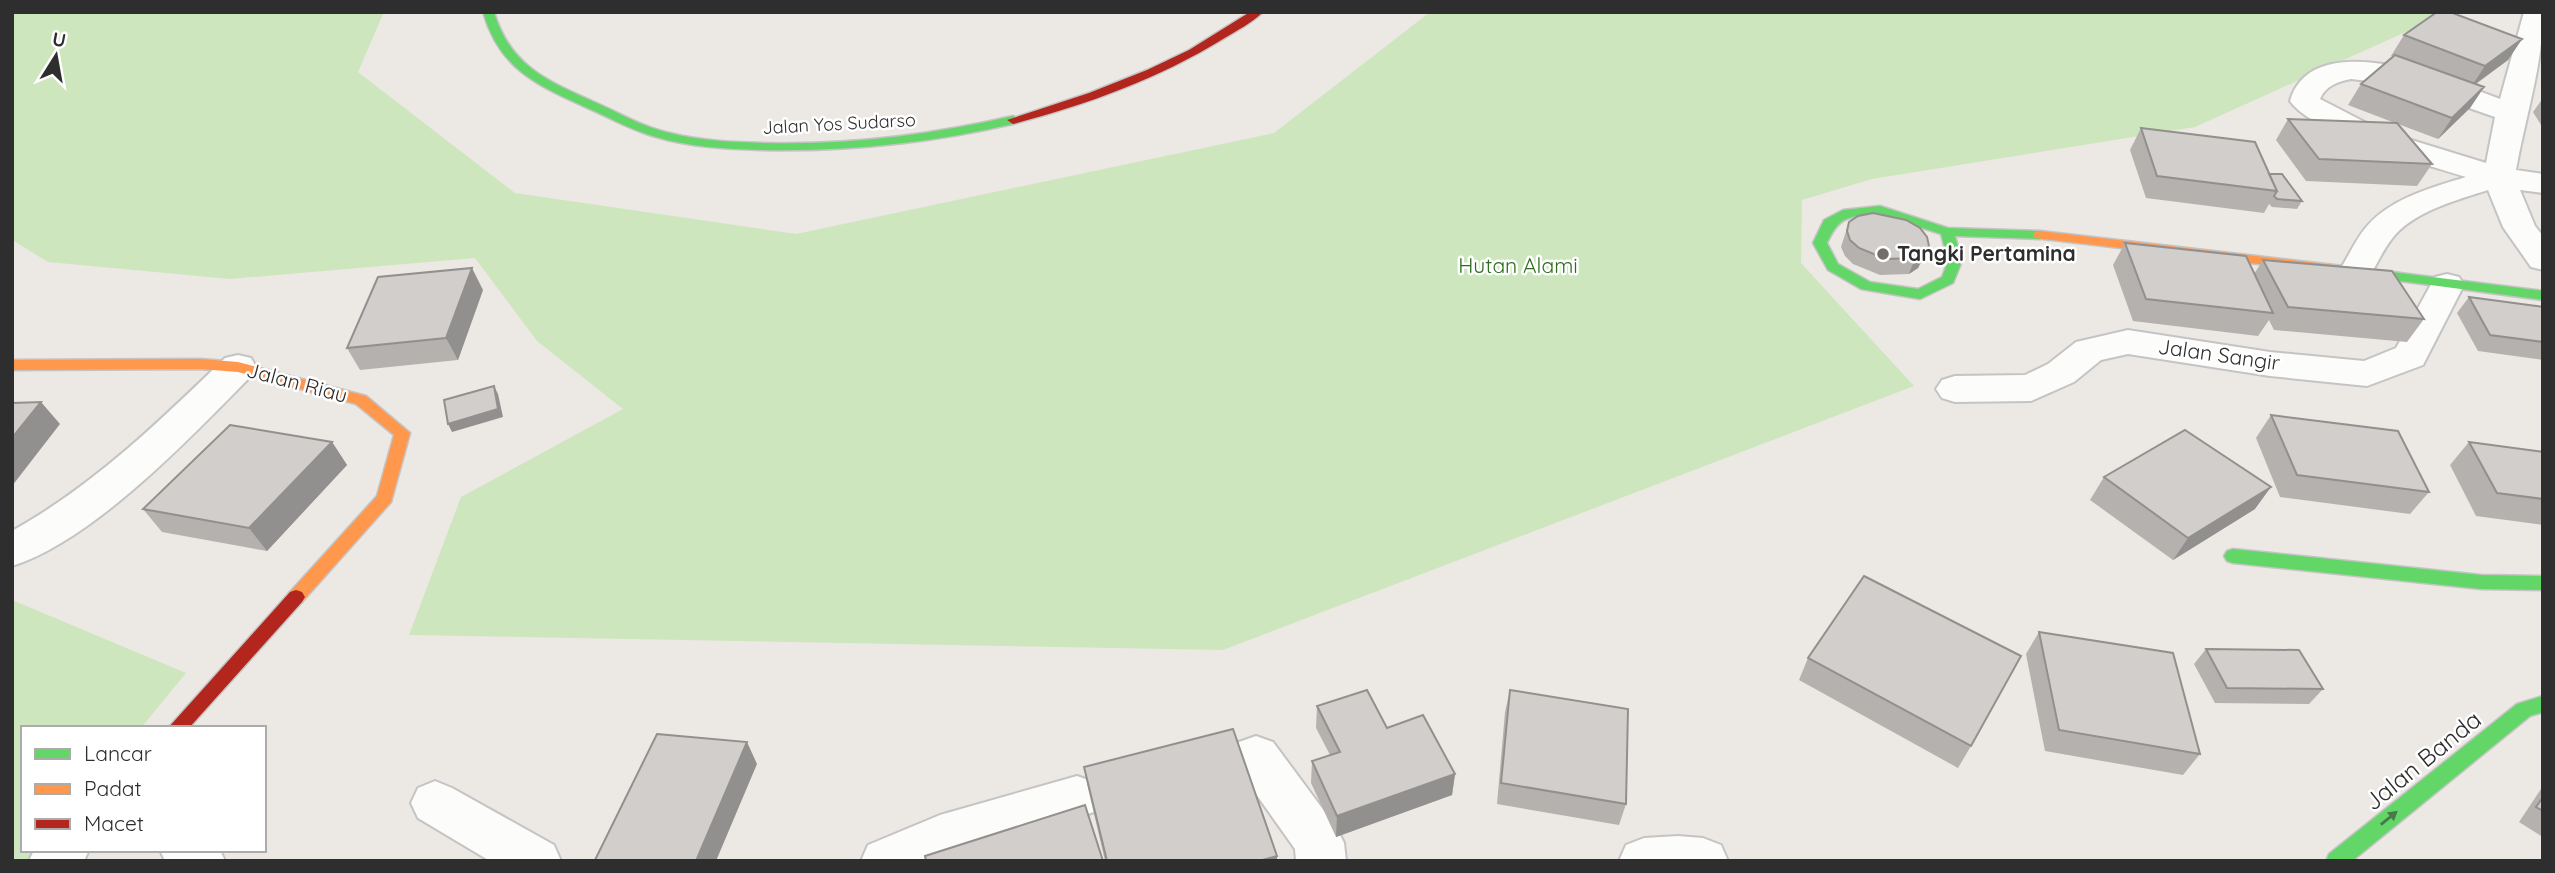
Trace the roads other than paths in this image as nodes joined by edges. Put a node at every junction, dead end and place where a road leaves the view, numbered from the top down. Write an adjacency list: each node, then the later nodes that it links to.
1 (488, 12): 2 (street, Jalan Yos Sudarso)
2 (1258, 12)
3 (2539, 18): 4 (street)
4 (2531, 87): 5 (street)
5 (2511, 113): 6 (street); 6 (street)
6 (2499, 177): 7 (street); 9 (street); 10 (street)
7 (2543, 184)
8 (1947, 232): 8 (street); 10 (street)
9 (2543, 260)
10 (2356, 271): 11 (street)
11 (2447, 285): 12 (street); 15 (street, Jalan Sangir)
12 (2543, 296)
13 (12, 365): 14 (street, Jalan Riau)
14 (238, 367): 16 (street); 20 (street, Jalan Riau)
15 (1955, 389)
16 (12, 550)
17 (2233, 556): 18 (street)
18 (2543, 583)
19 (2543, 704): 30 (street, Jalan Banda, one-way to 19)
20 (179, 726)
21 (1256, 756): 27 (street)
22 (1077, 797): 24 (street)
23 (435, 803): 25 (street)
24 (935, 849): 26 (street)
25 (536, 861)
26 (886, 861)
27 (1321, 861)
28 (1644, 861): 29 (street)
29 (1703, 861)
30 (2336, 861)

